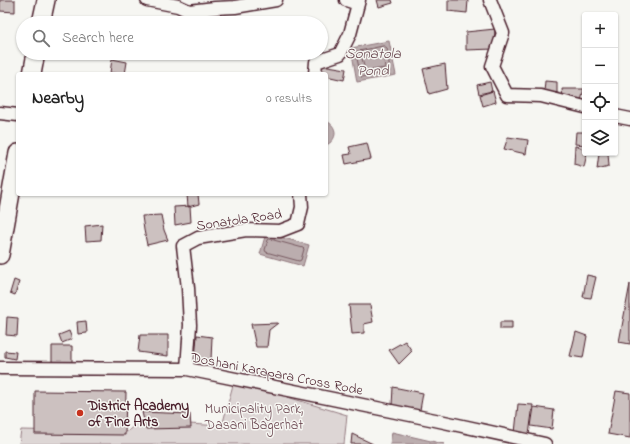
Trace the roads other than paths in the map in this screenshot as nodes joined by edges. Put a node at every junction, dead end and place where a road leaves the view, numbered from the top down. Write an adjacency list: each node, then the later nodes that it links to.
1 (46, 0): 7 (highway)
2 (147, 0): 3 (street)
3 (276, 0)
4 (346, 0): 6 (street)
5 (490, 0): 13 (street)
6 (358, 2): 8 (street)
7 (43, 16)
8 (328, 58)
9 (35, 60): 11 (highway)
10 (322, 60): 12 (street)
11 (32, 72)
12 (315, 72)
13 (582, 106)
14 (0, 113): 15 (street)
15 (16, 115)
16 (618, 117): 17 (street)
17 (630, 119)
18 (16, 164): 20 (highway)
19 (301, 196): 22 (street, Sonatola Road)
20 (0, 255)
21 (0, 368): 22 (street, Doshani Karapara Cross Rode)
22 (186, 370): 23 (street, Doshani Karapara Cross Rode)
23 (545, 444)

